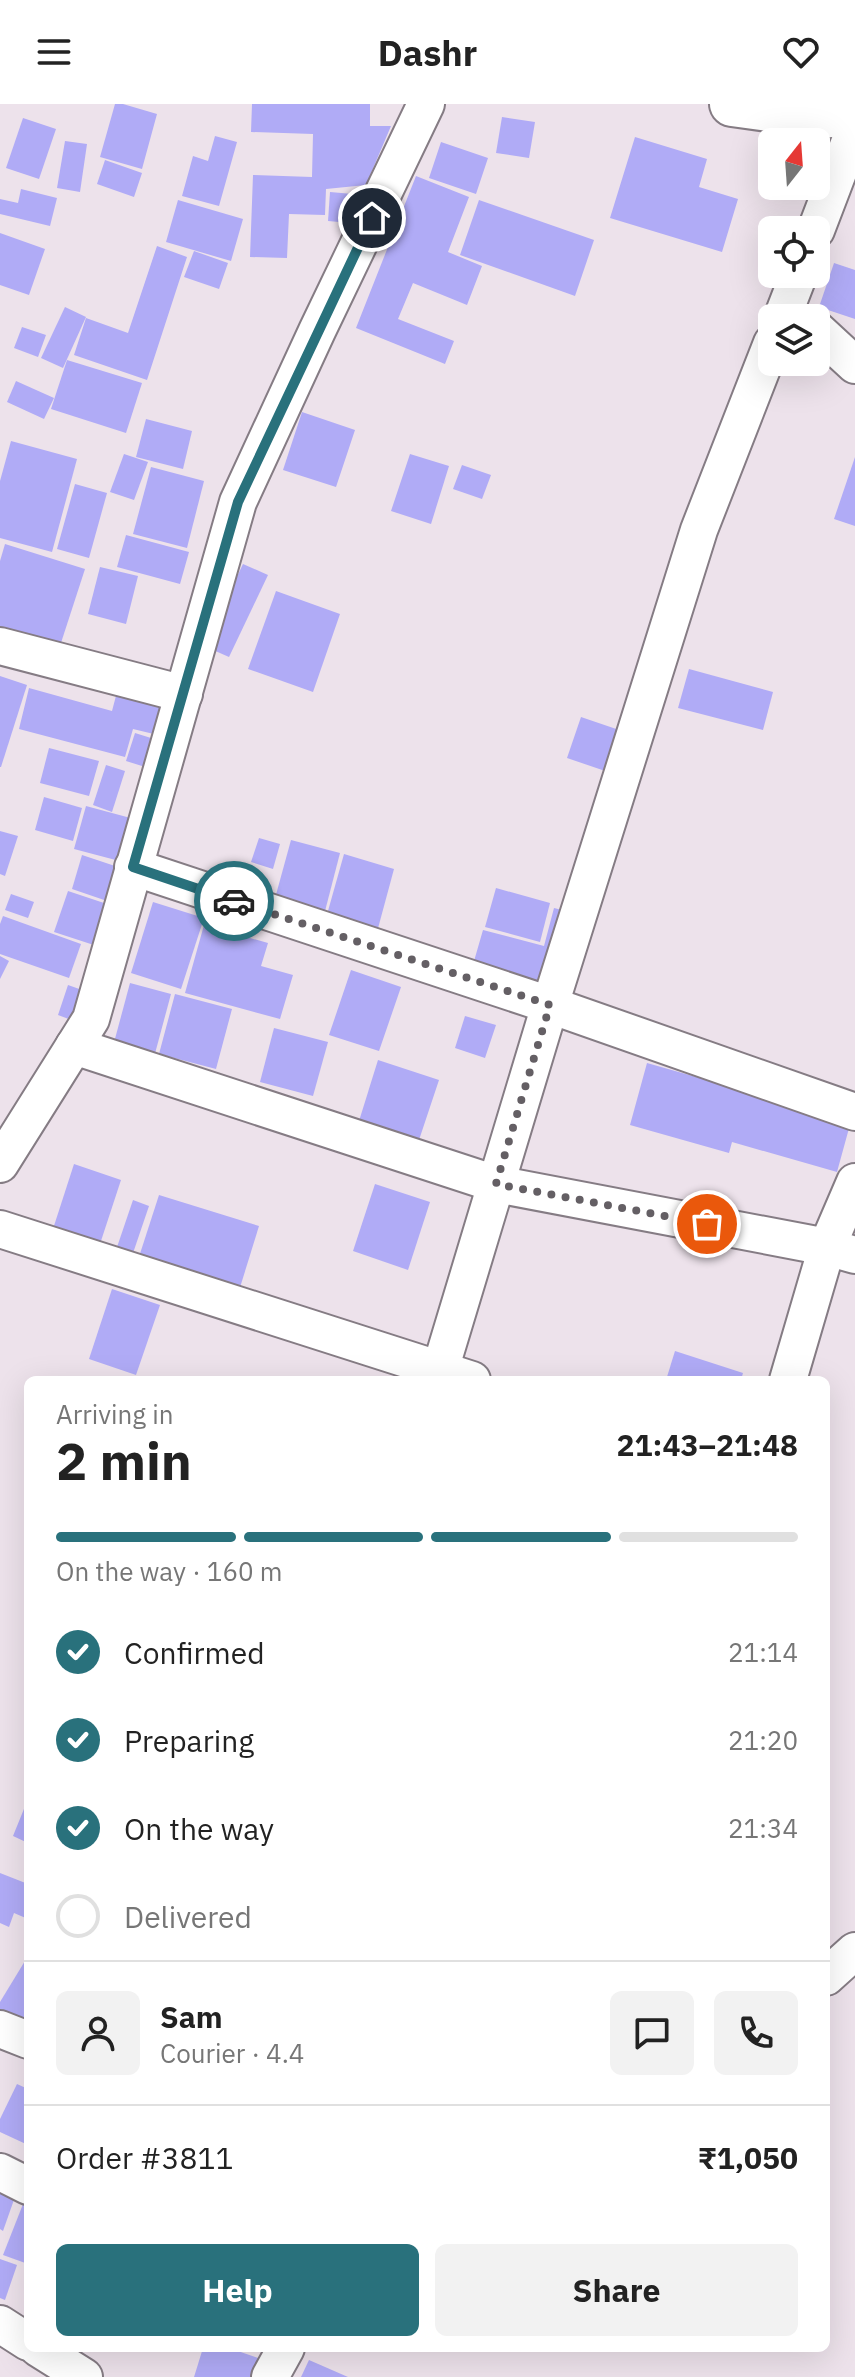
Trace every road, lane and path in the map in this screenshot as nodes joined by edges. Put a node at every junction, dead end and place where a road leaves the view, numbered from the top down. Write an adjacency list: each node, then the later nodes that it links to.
1 (426, 104): 10 (street)
2 (732, 104): 3 (main road)
3 (855, 113)
4 (855, 128): 5 (street)
5 (821, 216)
6 (830, 342): 7 (street)
7 (855, 365)
8 (759, 376): 12 (street)
9 (0, 646): 10 (street)
10 (184, 694): 11 (street)
11 (133, 867): 12 (street); 13 (street)
12 (550, 1005): 14 (street); 17 (street)
13 (74, 1046): 15 (street); 17 (street)
14 (855, 1112)
15 (0, 1164)
16 (855, 1182): 19 (street)
17 (496, 1184): 19 (street); 21 (street)
18 (0, 1229): 20 (street)
19 (841, 1251): 22 (street)
20 (447, 1376)
21 (450, 1376)
22 (790, 1376)
23 (855, 1951): 24 (street)
24 (830, 1973)
25 (0, 2029): 26 (street)
26 (24, 2038)
27 (0, 2172): 28 (street)
28 (24, 2184)
29 (0, 2324): 30 (street)
30 (24, 2339)
31 (44, 2352): 33 (street)
32 (284, 2352): 34 (street)
33 (84, 2377)
34 (270, 2377)

